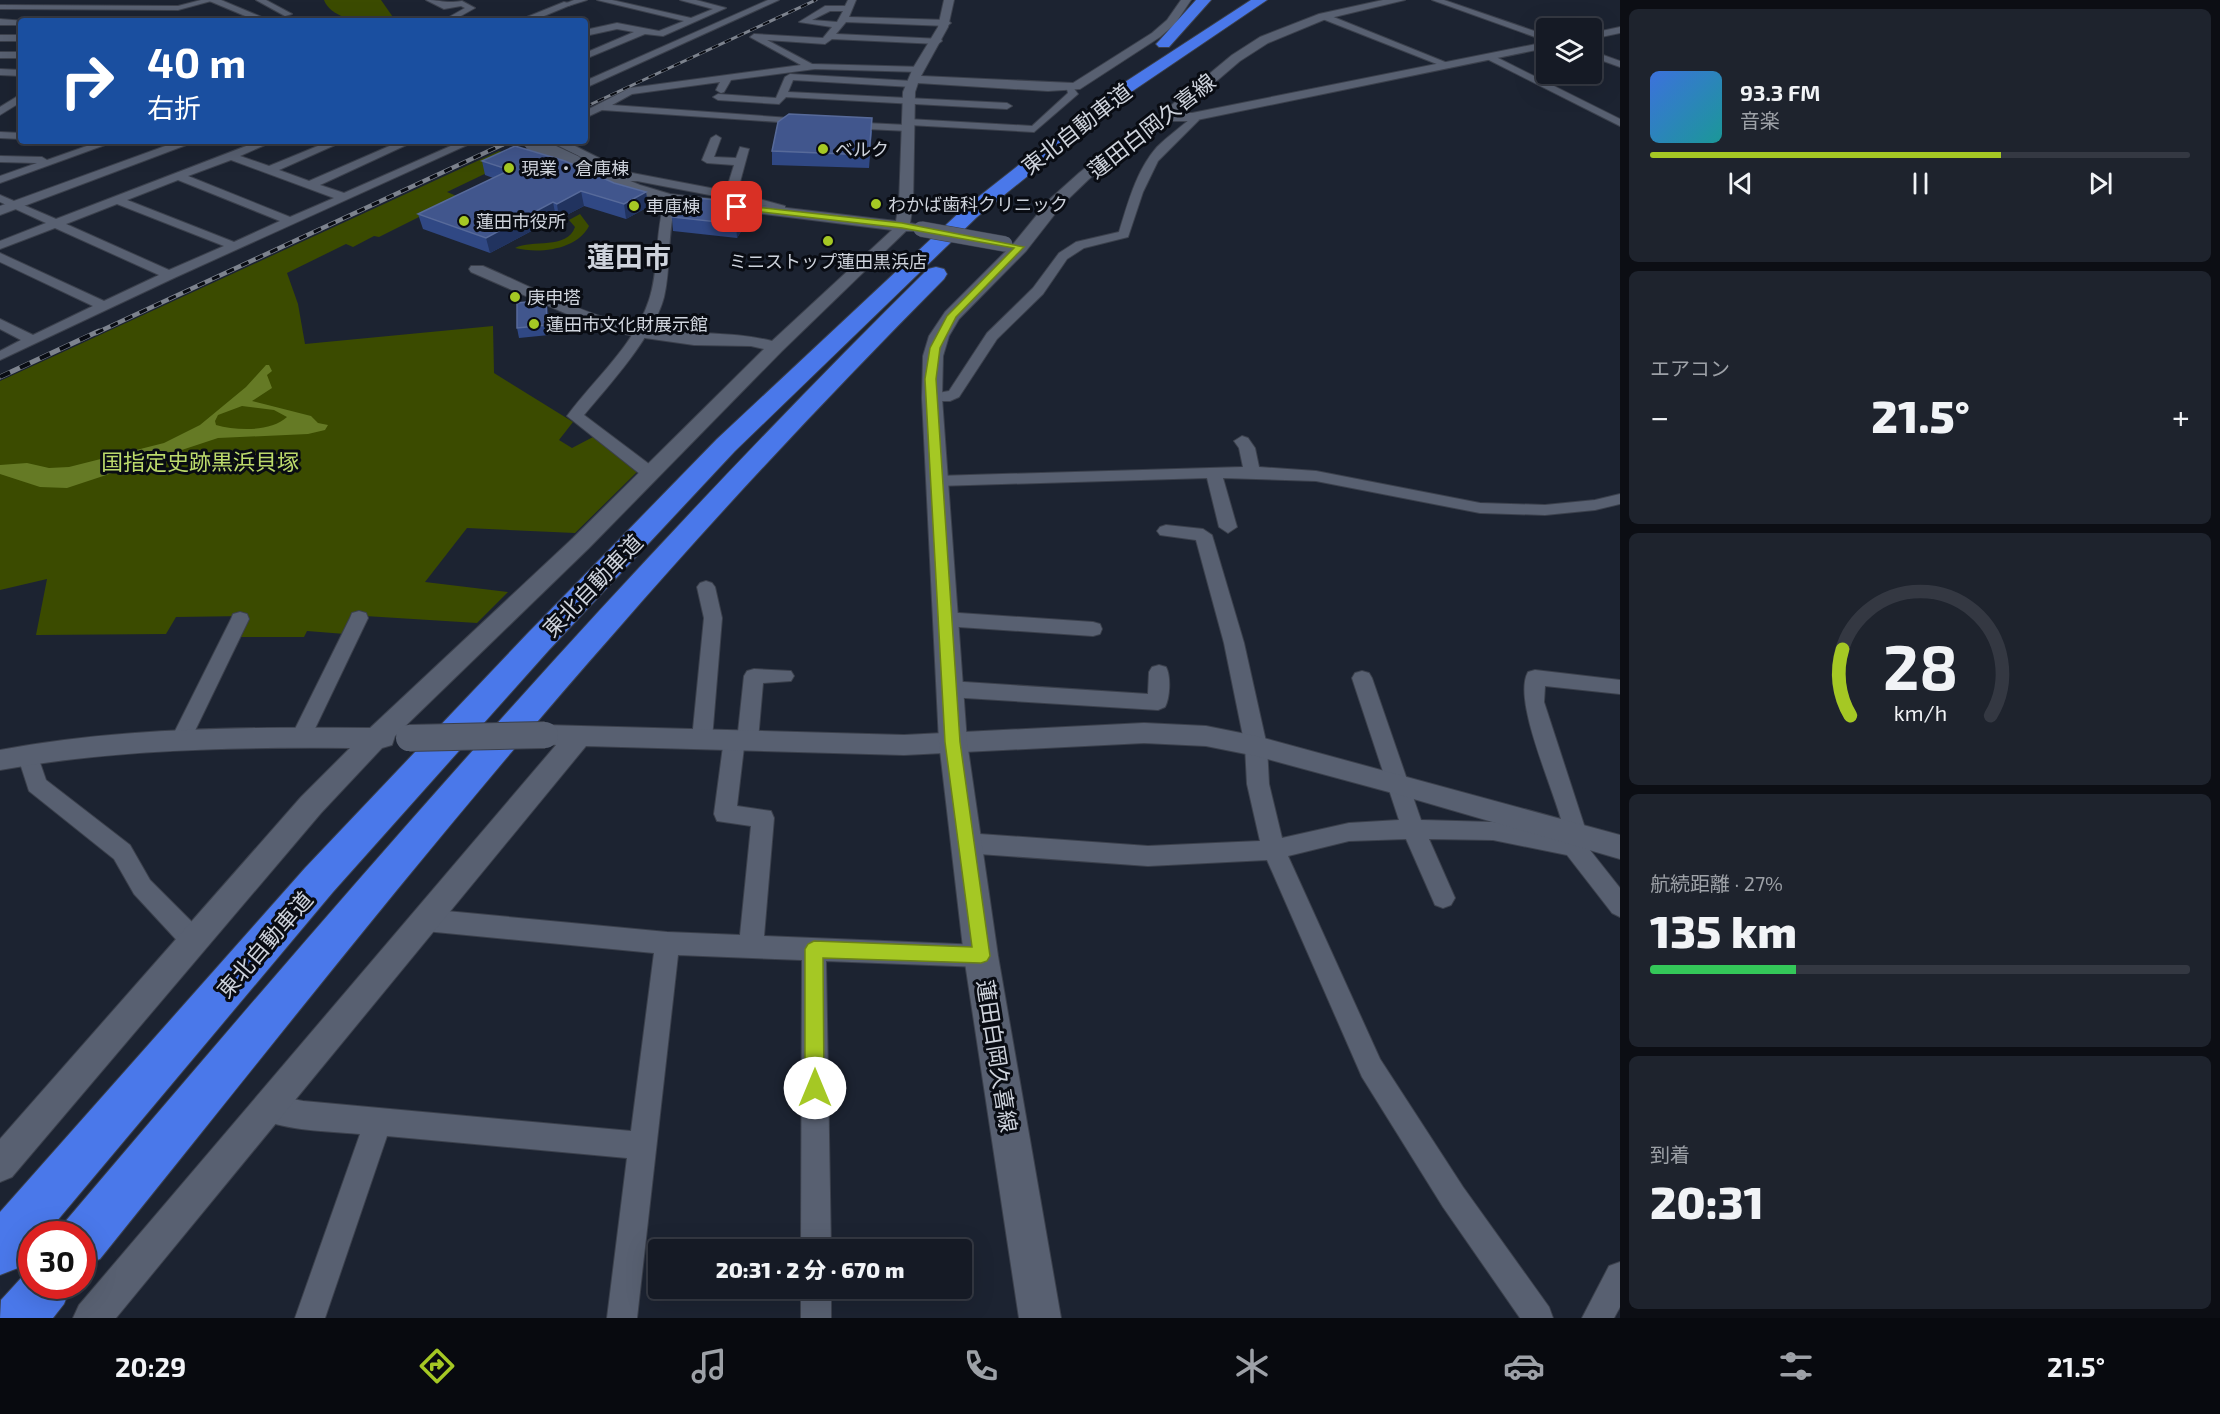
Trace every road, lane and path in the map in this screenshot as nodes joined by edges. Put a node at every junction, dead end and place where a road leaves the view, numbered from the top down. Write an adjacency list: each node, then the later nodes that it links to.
1 (17, 0): 20 (street)
2 (211, 0): 22 (street); 28 (street)
3 (260, 0): 29 (street)
4 (430, 0): 30 (street)
5 (583, 0): 17 (street)
6 (601, 0): 18 (street)
7 (632, 0): 18 (street)
8 (684, 0): 21 (street)
9 (775, 0): 25 (street)
10 (949, 0): 43 (street)
11 (1186, 0): 70 (street)
12 (1204, 0): 48 (highway)
13 (1260, 0): 101 (highway, 東北自動車道)
14 (1283, 0): 180 (highway, 東北自動車道)
15 (1399, 0): 27 (main road, 蓮田白岡久喜線)
16 (1436, 0): 45 (street)
17 (568, 4): 31 (street)
18 (621, 4): 24 (street); 32 (street)
19 (850, 4): 35 (street); 36 (street)
20 (0, 5): 22 (street)
21 (719, 5): 25 (street); 32 (street)
22 (89, 8): 26 (street)
23 (1217, 9): 48 (highway)
24 (601, 13)
25 (746, 13): 63 (street)
26 (76, 16)
27 (1323, 16): 62 (street); 81 (main road, 蓮田白岡久喜線)
28 (260, 18)
29 (273, 18)
30 (452, 18)
31 (531, 18)
32 (691, 20): 38 (street)
33 (0, 22): 34 (street)
34 (18, 22)
35 (802, 22): 36 (street); 37 (street)
36 (837, 27): 41 (street); 43 (street); 43 (street); 50 (street)
37 (795, 29)
38 (646, 30): 42 (street); 54 (street)
39 (900, 30): 43 (street)
40 (1620, 30): 44 (street)
41 (868, 31)
42 (588, 32)
43 (943, 32): 66 (street)
44 (1602, 34)
45 (1536, 35)
46 (0, 38): 47 (street)
47 (18, 38)
48 (1164, 44): 101 (highway)
49 (1536, 47): 55 (street)
50 (777, 49): 51 (street); 61 (street)
51 (804, 51)
52 (0, 55): 53 (street)
53 (18, 55)
54 (588, 56)
55 (1490, 57): 62 (street); 84 (street)
56 (588, 58): 60 (street)
57 (1602, 58): 59 (street)
58 (607, 63): 63 (street)
59 (1620, 64)
60 (588, 65)
61 (812, 66): 66 (street); 67 (street); 68 (street)
62 (1450, 66): 82 (street)
63 (625, 67): 69 (street)
64 (0, 72): 65 (street)
65 (18, 73)
66 (915, 77): 68 (street); 70 (street); 74 (street)
67 (727, 78): 72 (street); 76 (street)
68 (811, 78): 71 (street)
69 (588, 84)
70 (1069, 88): 86 (street)
71 (781, 94): 72 (street); 74 (street)
72 (718, 97): 80 (street)
73 (18, 100): 77 (street)
74 (909, 101): 75 (street); 86 (street)
75 (1007, 106)
76 (600, 107): 79 (street); 80 (street)
77 (0, 112): 78 (street)
78 (18, 113)
79 (588, 113)
80 (708, 116): 83 (street)
81 (1165, 117): 82 (street); 123 (main road, 蓮田白岡久喜線)
82 (1192, 117): 133 (street)
83 (820, 123)
84 (1620, 123)
85 (832, 124): 86 (street)
86 (908, 125): 120 (street)
87 (0, 135): 88 (street)
88 (18, 136)
89 (716, 138): 104 (street)
90 (102, 144): 103 (street)
91 (183, 144): 115 (street)
92 (258, 144): 100 (street)
93 (332, 144): 105 (street)
94 (403, 144): 109 (street)
95 (464, 144): 111 (street)
96 (523, 144): 114 (street, bridge)
97 (543, 144): 114 (street)
98 (563, 144): 106 (street)
99 (744, 149): 104 (street)
100 (231, 156): 105 (street); 107 (street)
101 (1040, 156): 182 (highway, 東北自動車道)
102 (0, 159): 103 (street)
103 (53, 161): 108 (street)
104 (740, 162): 110 (street)
105 (269, 170): 109 (street)
106 (620, 174): 110 (street); 114 (street)
107 (177, 176): 113 (street); 118 (street)
108 (0, 180)
109 (309, 185): 111 (street)
110 (731, 194): 117 (street)
111 (343, 197): 118 (street)
112 (0, 198): 115 (street)
113 (117, 200): 119 (street); 122 (street)
114 (678, 201): 117 (street); 129 (street)
115 (15, 205): 116 (street); 119 (street)
116 (0, 211)
117 (781, 212): 120 (street)
118 (289, 221): 122 (street)
119 (57, 223): 121 (street); 126 (street)
120 (911, 227): 123 (street, bridge); 131 (street)
121 (0, 245)
122 (234, 246): 126 (street)
123 (1012, 246): 133 (main road, 蓮田白岡久喜線)
124 (0, 256): 127 (street)
125 (477, 269): 129 (street)
126 (169, 275): 127 (street)
127 (103, 306): 130 (street)
128 (0, 323): 130 (street)
129 (638, 332): 131 (street); 137 (street)
130 (33, 341): 132 (street)
131 (776, 347): 137 (street)
132 (0, 356)
133 (932, 399): 138 (main road, 蓮田白岡久喜線)
134 (1242, 441): 135 (street)
135 (1252, 472): 136 (street); 139 (street)
136 (1214, 473): 138 (street); 140 (street)
137 (651, 474): 153 (street)
138 (937, 481): 145 (main road, 蓮田白岡久喜線)
139 (1620, 499)
140 (1228, 527)
141 (1166, 531): 159 (street)
142 (706, 588): 154 (street)
143 (359, 618): 155 (street)
144 (240, 619): 157 (street)
145 (944, 619): 146 (street); 151 (main road, 蓮田白岡久喜線)
146 (1094, 629)
147 (1159, 672): 151 (street)
148 (784, 676): 156 (street)
149 (1362, 678): 162 (street)
150 (1620, 687): 164 (street)
151 (949, 689): 158 (main road, 蓮田白岡久喜線)
152 (579, 736): 153 (street, bridge); 154 (street); 170 (street)
153 (376, 738): 155 (street); 171 (street)
154 (702, 738): 156 (street)
155 (300, 739): 157 (street)
156 (741, 740): 158 (street); 173 (street)
157 (180, 741): 160 (street)
158 (953, 742): 159 (street); 165 (main road, 蓮田白岡久喜線)
159 (1256, 746): 162 (street); 167 (street)
160 (28, 754): 161 (street); 171 (street)
161 (0, 760)
162 (1400, 784): 163 (street); 164 (street)
163 (1413, 828): 164 (street); 167 (street); 168 (street)
164 (1575, 841): 166 (street); 169 (street)
165 (965, 843): 167 (street); 175 (main road, 蓮田白岡久喜線)
166 (1620, 847)
167 (1274, 850): 192 (street)
168 (1443, 898)
169 (1620, 906)
170 (425, 920): 172 (street); 176 (street)
171 (192, 939): 179 (street)
172 (667, 943): 173 (street); 178 (street)
173 (751, 945): 174 (street)
174 (814, 949): 175 (street); 181 (street)
175 (981, 956): 191 (main road, 蓮田白岡久喜線)
176 (267, 1108): 177 (street); 187 (street)
177 (378, 1122): 178 (street); 188 (street)
178 (644, 1146): 189 (street)
179 (0, 1165)
180 (96, 1224)
181 (816, 1239)
182 (0, 1250)
183 (1620, 1277): 193 (street)
184 (35, 1299): 186 (highway)
185 (816, 1299): 190 (street)
186 (19, 1318)
187 (92, 1318)
188 (310, 1318)
189 (622, 1318)
190 (816, 1318)
191 (1040, 1318)
192 (1538, 1318)
193 (1597, 1318)

